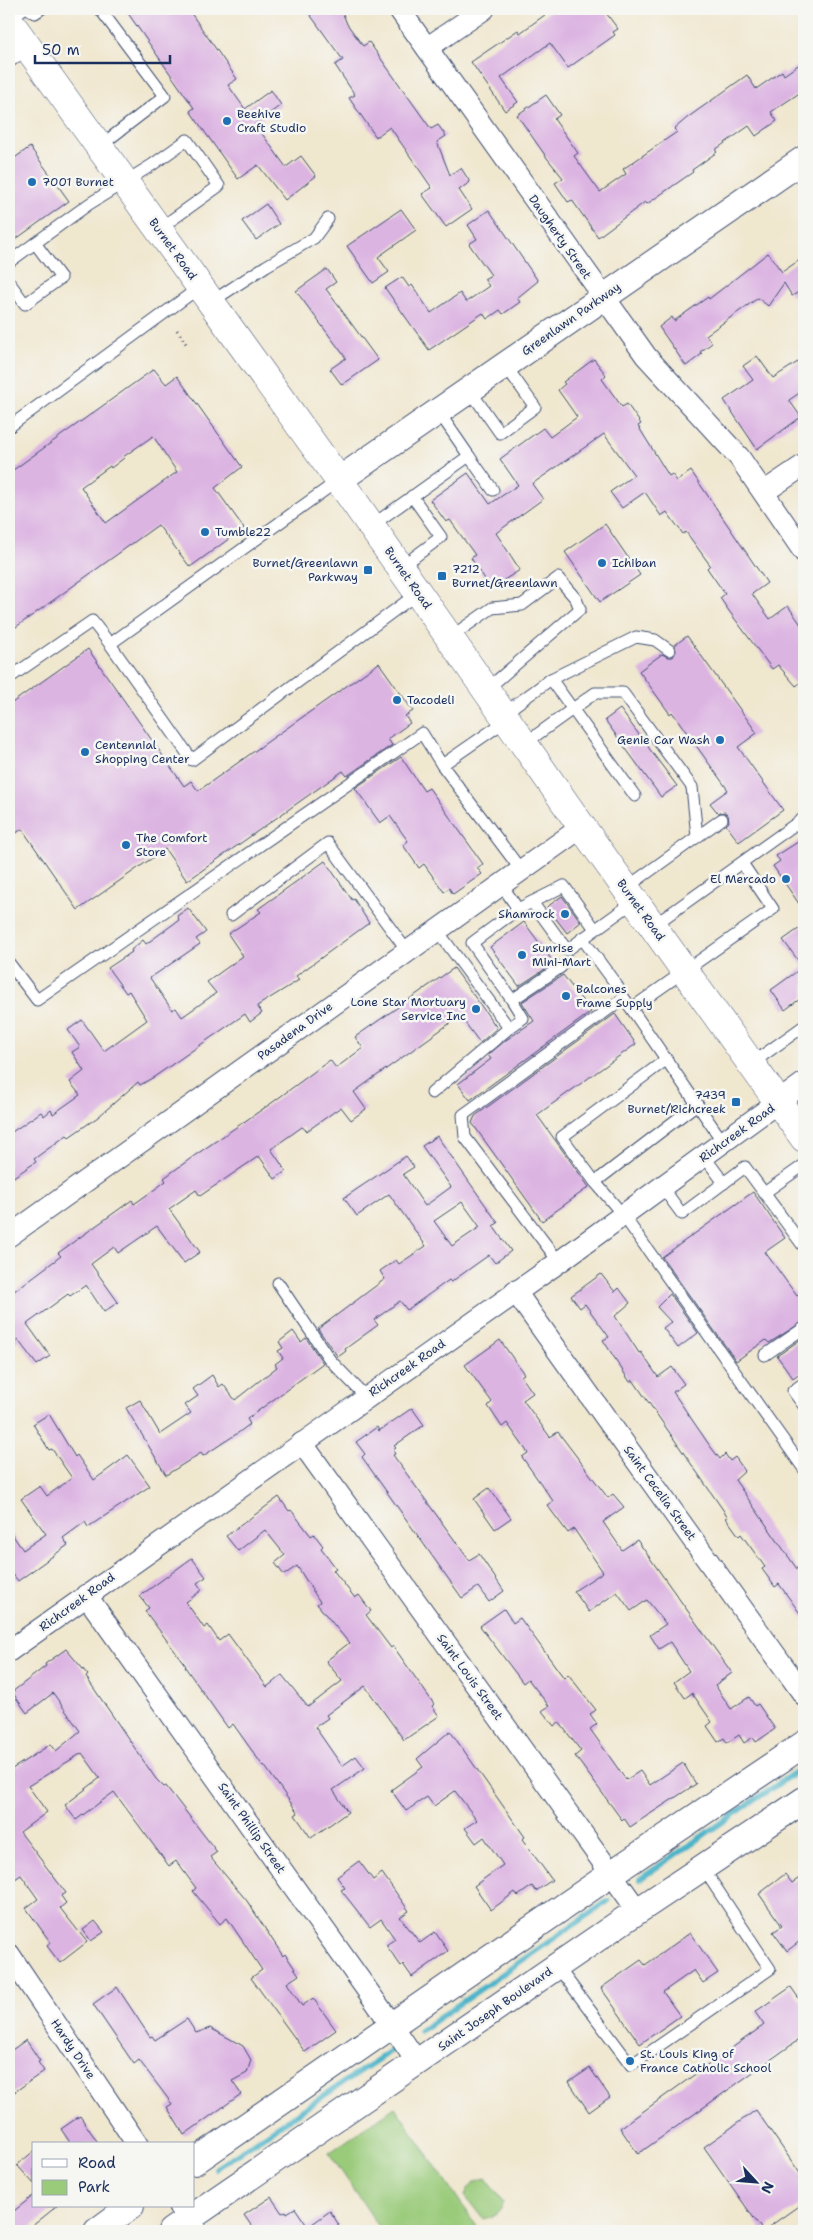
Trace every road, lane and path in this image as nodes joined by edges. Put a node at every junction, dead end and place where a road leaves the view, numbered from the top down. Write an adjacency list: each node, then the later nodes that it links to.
1 (23, 9): 7 (lane)
2 (29, 9): 3 (lane)
3 (41, 9)
4 (100, 9): 10 (lane)
5 (399, 9): 8 (street, Daugherty Street)
6 (484, 9): 8 (street)
7 (9, 20): 9 (main road, Burnet Road)
8 (427, 48): 19 (street, Daugherty Street)
9 (17, 49): 10 (main road, Burnet Road)
10 (100, 146): 12 (main road, Burnet Road)
11 (804, 159): 19 (street, Greenlawn Parkway)
12 (125, 180): 14 (main road, Burnet Road); 14 (lane); 15 (lane)
13 (328, 219): 18 (lane)
14 (159, 229): 18 (main road, Burnet Road)
15 (35, 243): 16 (lane); 17 (lane)
16 (9, 262)
17 (9, 282)
18 (206, 294): 25 (lane); 28 (main road, Burnet Road)
19 (602, 297): 22 (street, Greenlawn Parkway); 30 (street, Daugherty Street)
20 (177, 330): 21 (path)
21 (187, 345)
22 (505, 364): 23 (street, Greenlawn Parkway); 23 (lane)
23 (469, 389): 24 (street, Greenlawn Parkway)
24 (438, 410): 26 (lane); 28 (street, Greenlawn Parkway)
25 (9, 427)
26 (469, 456): 29 (lane); 31 (lane)
27 (804, 465): 30 (street)
28 (338, 480): 32 (main road, Burnet Road); 37 (lane)
29 (493, 490)
30 (764, 492): 33 (street, Daugherty Street)
31 (412, 496): 32 (lane); 34 (lane)
32 (371, 526): 34 (main road, Burnet Road)
33 (804, 552)
34 (400, 568): 35 (main road, Burnet Road)
35 (418, 593): 36 (main road, Burnet Road); 37 (lane)
36 (449, 638): 41 (main road, Burnet Road); 41 (lane)
37 (110, 644): 39 (lane)
38 (669, 650): 40 (lane)
39 (9, 678)
40 (551, 679): 42 (lane); 43 (lane)
41 (486, 690): 43 (main road, Burnet Road)
42 (573, 708): 44 (lane); 46 (lane); 50 (lane)
43 (505, 717): 44 (main road, Burnet Road); 45 (lane)
44 (524, 744): 49 (main road, Burnet Road)
45 (442, 765): 52 (lane); 63 (lane)
46 (635, 796)
47 (804, 818): 51 (lane)
48 (722, 819): 50 (lane)
49 (582, 827): 52 (street, Pasadena Drive); 54 (main road, Burnet Road)
50 (697, 837): 54 (lane)
51 (742, 863): 58 (lane); 65 (lane)
52 (521, 870): 53 (street, Pasadena Drive)
53 (501, 884): 56 (lane); 60 (street, Pasadena Drive)
54 (630, 895): 58 (main road, Burnet Road); 59 (lane)
55 (532, 902): 56 (lane); 59 (lane); 61 (lane)
56 (518, 908): 67 (lane)
57 (231, 915): 62 (lane)
58 (653, 926): 65 (main road, Burnet Road)
59 (595, 929): 61 (lane)
60 (438, 930): 62 (street, Pasadena Drive); 70 (lane)
61 (582, 938): 66 (lane)
62 (407, 952): 88 (street, Pasadena Drive)
63 (9, 963)
64 (561, 967): 67 (lane)
65 (685, 971): 68 (lane); 72 (main road, Burnet Road)
66 (618, 988)
67 (512, 1000): 70 (lane)
68 (632, 1008): 71 (lane); 90 (lane)
69 (804, 1026): 72 (lane)
70 (510, 1028): 74 (lane)
71 (666, 1059): 76 (lane); 81 (lane)
72 (752, 1063): 75 (main road, Burnet Road)
73 (804, 1083): 75 (street, Richcreek Road)
74 (432, 1092)
75 (780, 1102): 77 (main road, Burnet Road); 78 (street, Richcreek Road)
76 (697, 1104): 78 (lane); 81 (lane)
77 (804, 1138)
78 (723, 1142): 79 (street, Richcreek Road)
79 (704, 1156): 82 (lane); 83 (street, Richcreek Road)
80 (804, 1165): 84 (lane)
81 (595, 1182): 85 (lane)
82 (724, 1183): 83 (lane); 84 (lane)
83 (662, 1187): 85 (street, Richcreek Road)
84 (764, 1193): 87 (lane)
85 (623, 1215): 90 (street, Richcreek Road); 99 (lane)
86 (804, 1227): 87 (lane)
87 (795, 1234): 89 (lane)
88 (9, 1236)
89 (804, 1248)
90 (559, 1262): 92 (street, Richcreek Road)
91 (278, 1283): 96 (lane)
92 (515, 1291): 96 (street, Richcreek Road); 102 (street, Saint Cecelia Street)
93 (804, 1328): 94 (lane)
94 (765, 1355)
95 (804, 1382): 97 (lane)
96 (366, 1397): 98 (street, Richcreek Road)
97 (804, 1406)
98 (302, 1443): 100 (street, Richcreek Road); 106 (street, Saint Louis Street)
99 (804, 1469)
100 (86, 1595): 101 (street, Richcreek Road); 111 (street, Saint Phillip Street)
101 (9, 1651)
102 (804, 1695)
103 (804, 1744): 106 (street)
104 (804, 1800): 105 (street, Saint Joseph Boulevard)
105 (703, 1868): 107 (street, Saint Joseph Boulevard); 109 (lane)
106 (611, 1874): 107 (street, Saint Louis Street); 111 (street)
107 (638, 1911): 109 (street, Saint Joseph Boulevard)
108 (9, 1954): 110 (street, Hardy Drive)
109 (557, 1966): 112 (street, Saint Joseph Boulevard)
110 (16, 1980): 113 (street, Hardy Drive)
111 (392, 2024): 112 (street, Saint Phillip Street); 114 (street)
112 (417, 2062): 116 (street, Saint Joseph Boulevard)
113 (136, 2142)
114 (195, 2161)
115 (129, 2208): 117 (street)
116 (184, 2222)
117 (97, 2231)

